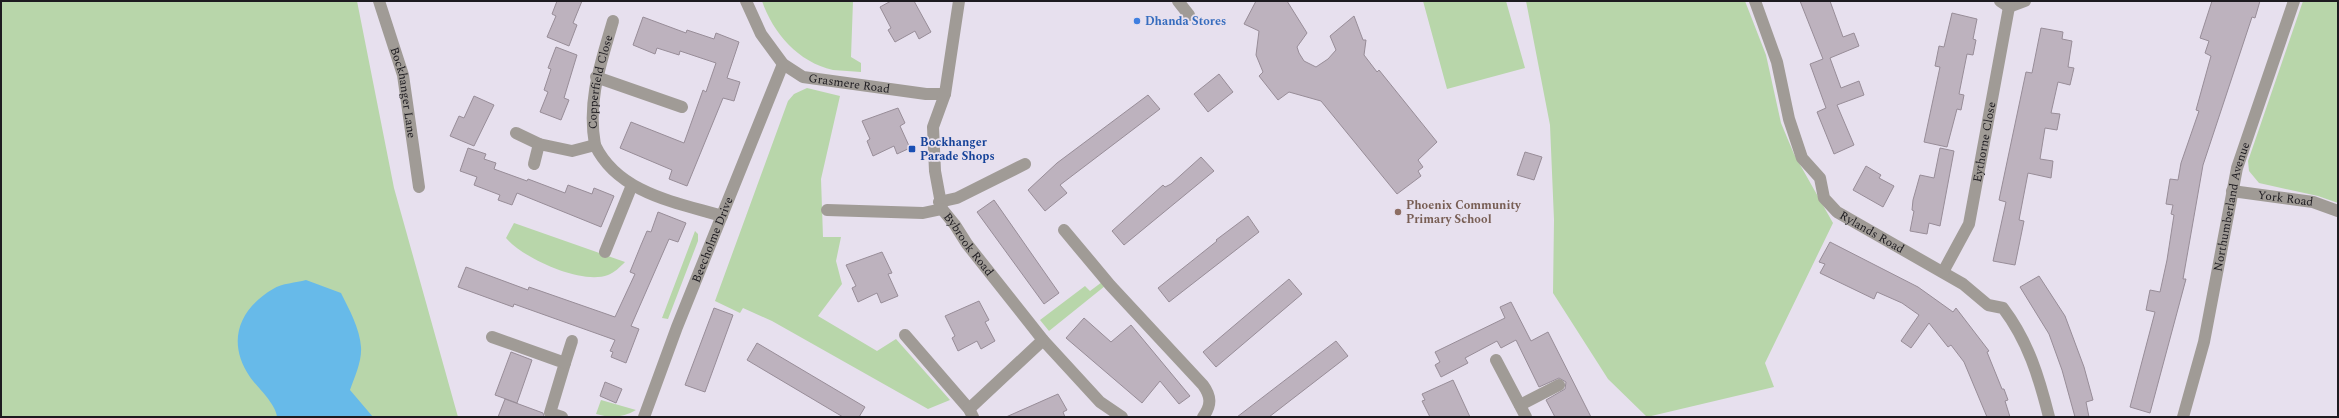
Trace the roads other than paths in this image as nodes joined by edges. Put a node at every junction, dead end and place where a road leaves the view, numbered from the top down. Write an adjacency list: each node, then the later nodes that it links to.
1 (379, 1): 21 (street, Bockhanger Lane)
2 (746, 1): 11 (street, Grasmere Road)
3 (959, 1): 13 (street, Bybrook Road)
4 (1178, 1): 9 (street)
5 (1755, 1): 29 (street, Rylands Road)
6 (2025, 1): 8 (street, Eythorne Close)
7 (2294, 1): 22 (street, Northumberland Avenue)
8 (2005, 4): 29 (street, Eythorne Close)
9 (1189, 15)
10 (613, 21): 12 (street, Copperfield Close)
11 (783, 64): 13 (street, Grasmere Road); 26 (street, Beecholme Drive)
12 (596, 77): 14 (street); 17 (street, Copperfield Close)
13 (945, 94): 23 (street, Bybrook Road)
14 (682, 106)
15 (516, 133): 16 (street, Copperfield Close)
16 (539, 144): 17 (street, Copperfield Close); 18 (street)
17 (595, 145): 20 (street, Copperfield Close)
18 (534, 164)
19 (1025, 164): 23 (street)
20 (632, 185): 26 (street, Copperfield Close); 28 (street)
21 (419, 187)
22 (2232, 191): 25 (street, York Road); 46 (street, Northumberland Avenue)
23 (940, 205): 24 (street); 32 (street, Bybrook Road)
24 (827, 210)
25 (2338, 211)
26 (722, 216): 41 (street, Beecholme Drive)
27 (1064, 230): 43 (street)
28 (605, 252)
29 (1944, 272): 45 (street, Rylands Road)
30 (905, 334): 38 (street)
31 (492, 337): 35 (street)
32 (1043, 340): 38 (street); 42 (street, Bybrook Road)
33 (572, 341): 35 (street)
34 (1496, 360): 37 (street)
35 (565, 363): 39 (street)
36 (1559, 386): 37 (street)
37 (1520, 405): 44 (street)
38 (971, 413)
39 (549, 415): 40 (street)
40 (562, 417)
41 (644, 417)
42 (1122, 417)
43 (1203, 417)
44 (1526, 417)
45 (2049, 417)
46 (2183, 417)

